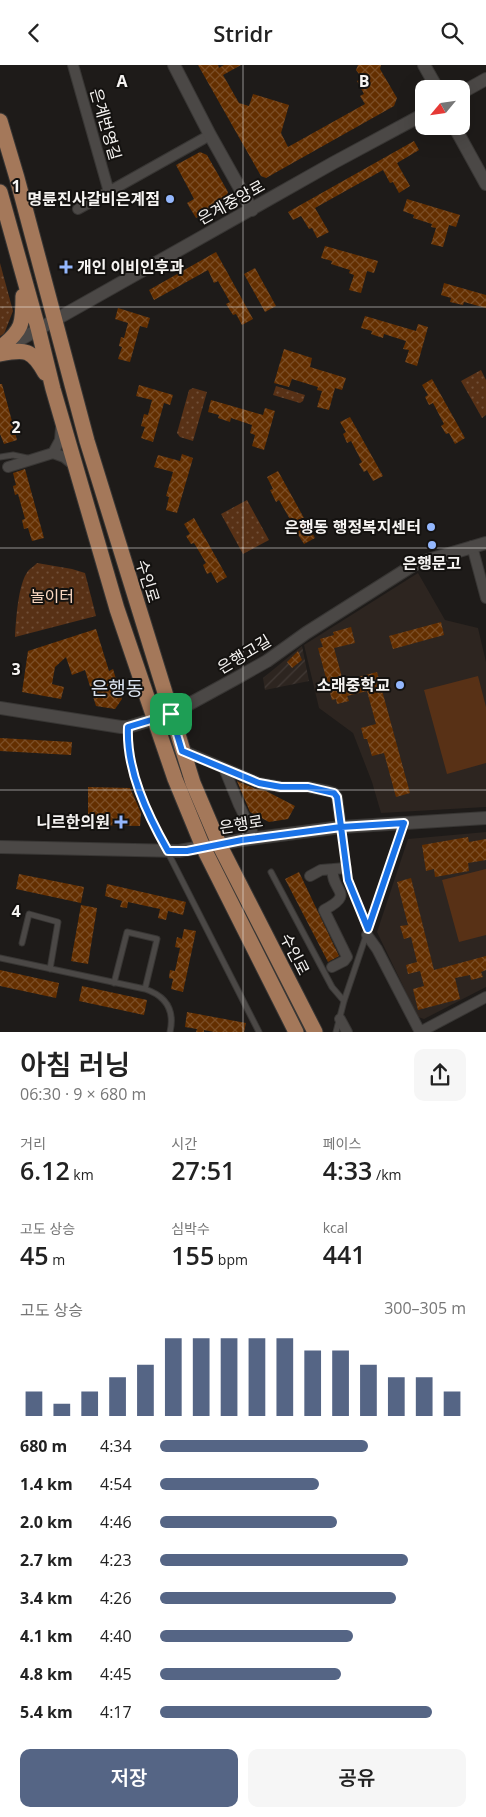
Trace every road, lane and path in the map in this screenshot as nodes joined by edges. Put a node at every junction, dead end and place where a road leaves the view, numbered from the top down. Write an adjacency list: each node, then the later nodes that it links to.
1 (72, 65): 13 (street, 은계번영길)
2 (174, 65): 9 (street)
3 (424, 65): 5 (street)
4 (486, 79): 6 (street)
5 (434, 80)
6 (470, 88)
7 (415, 119): 15 (street, 은계중앙로)
8 (0, 121): 17 (main road, 수인로)
9 (210, 135): 13 (street, 은계번영길); 15 (street)
10 (459, 135): 11 (street)
11 (486, 184)
12 (0, 192): 16 (main road, 수인로)
13 (108, 192): 14 (street, 은계번영길)
14 (78, 209)
15 (252, 210): 17 (street, 은계중앙로)
16 (25, 285): 18 (main road, 수인로); 19 (main road)
17 (53, 319): 18 (street, 은계중앙로); 32 (main road, 수인로)
18 (38, 329): 19 (street, 은계중앙로); 21 (main road, 수인로)
19 (0, 349)
20 (0, 354): 21 (main road)
21 (53, 389): 22 (main road, 수인로)
22 (62, 421): 23 (street); 26 (main road, 수인로)
23 (53, 453): 25 (street); 26 (street)
24 (0, 457): 25 (lane)
25 (33, 458): 27 (street)
26 (75, 466): 33 (main road, 수인로)
27 (8, 467)
28 (486, 543): 29 (street, 은행고길)
29 (472, 547): 30 (street); 32 (street, 은행고길)
30 (486, 599)
31 (0, 708): 34 (street, 은행고길)
32 (171, 714): 33 (street, 은행고길); 35 (main road, 수인로)
33 (154, 719): 34 (street, 은행고길); 43 (main road, 수인로)
34 (128, 727): 44 (lane)
35 (182, 751): 36 (street); 41 (main road, 수인로)
36 (224, 768): 39 (street); 40 (street)
37 (486, 818): 38 (street, 은행로)
38 (404, 823): 39 (street, 은행로); 49 (lane)
39 (341, 827): 40 (street, 은행로); 45 (lane)
40 (255, 838): 41 (street, 은행로)
41 (219, 844): 43 (street, 은행로); 63 (main road, 수인로)
42 (0, 847): 44 (street, 은행로)
43 (204, 847): 44 (street, 은행로); 62 (main road, 수인로)
44 (168, 851): 61 (lane)
45 (346, 868): 46 (street); 49 (lane)
46 (333, 869): 48 (street); 53 (street)
47 (271, 872): 53 (lane)
48 (310, 876)
49 (368, 932): 57 (lane); 59 (street)
50 (22, 943): 52 (lane)
51 (0, 959): 52 (lane)
52 (50, 969): 54 (lane)
53 (328, 970): 57 (lane)
54 (114, 983): 55 (lane); 55 (lane)
55 (145, 989): 60 (lane)
56 (486, 997): 59 (street)
57 (344, 1001): 58 (lane)
58 (340, 1019): 64 (lane); 65 (street)
59 (415, 1030)
60 (170, 1032)
61 (260, 1032)
62 (296, 1032)
63 (315, 1032)
64 (336, 1032)
65 (347, 1032)

